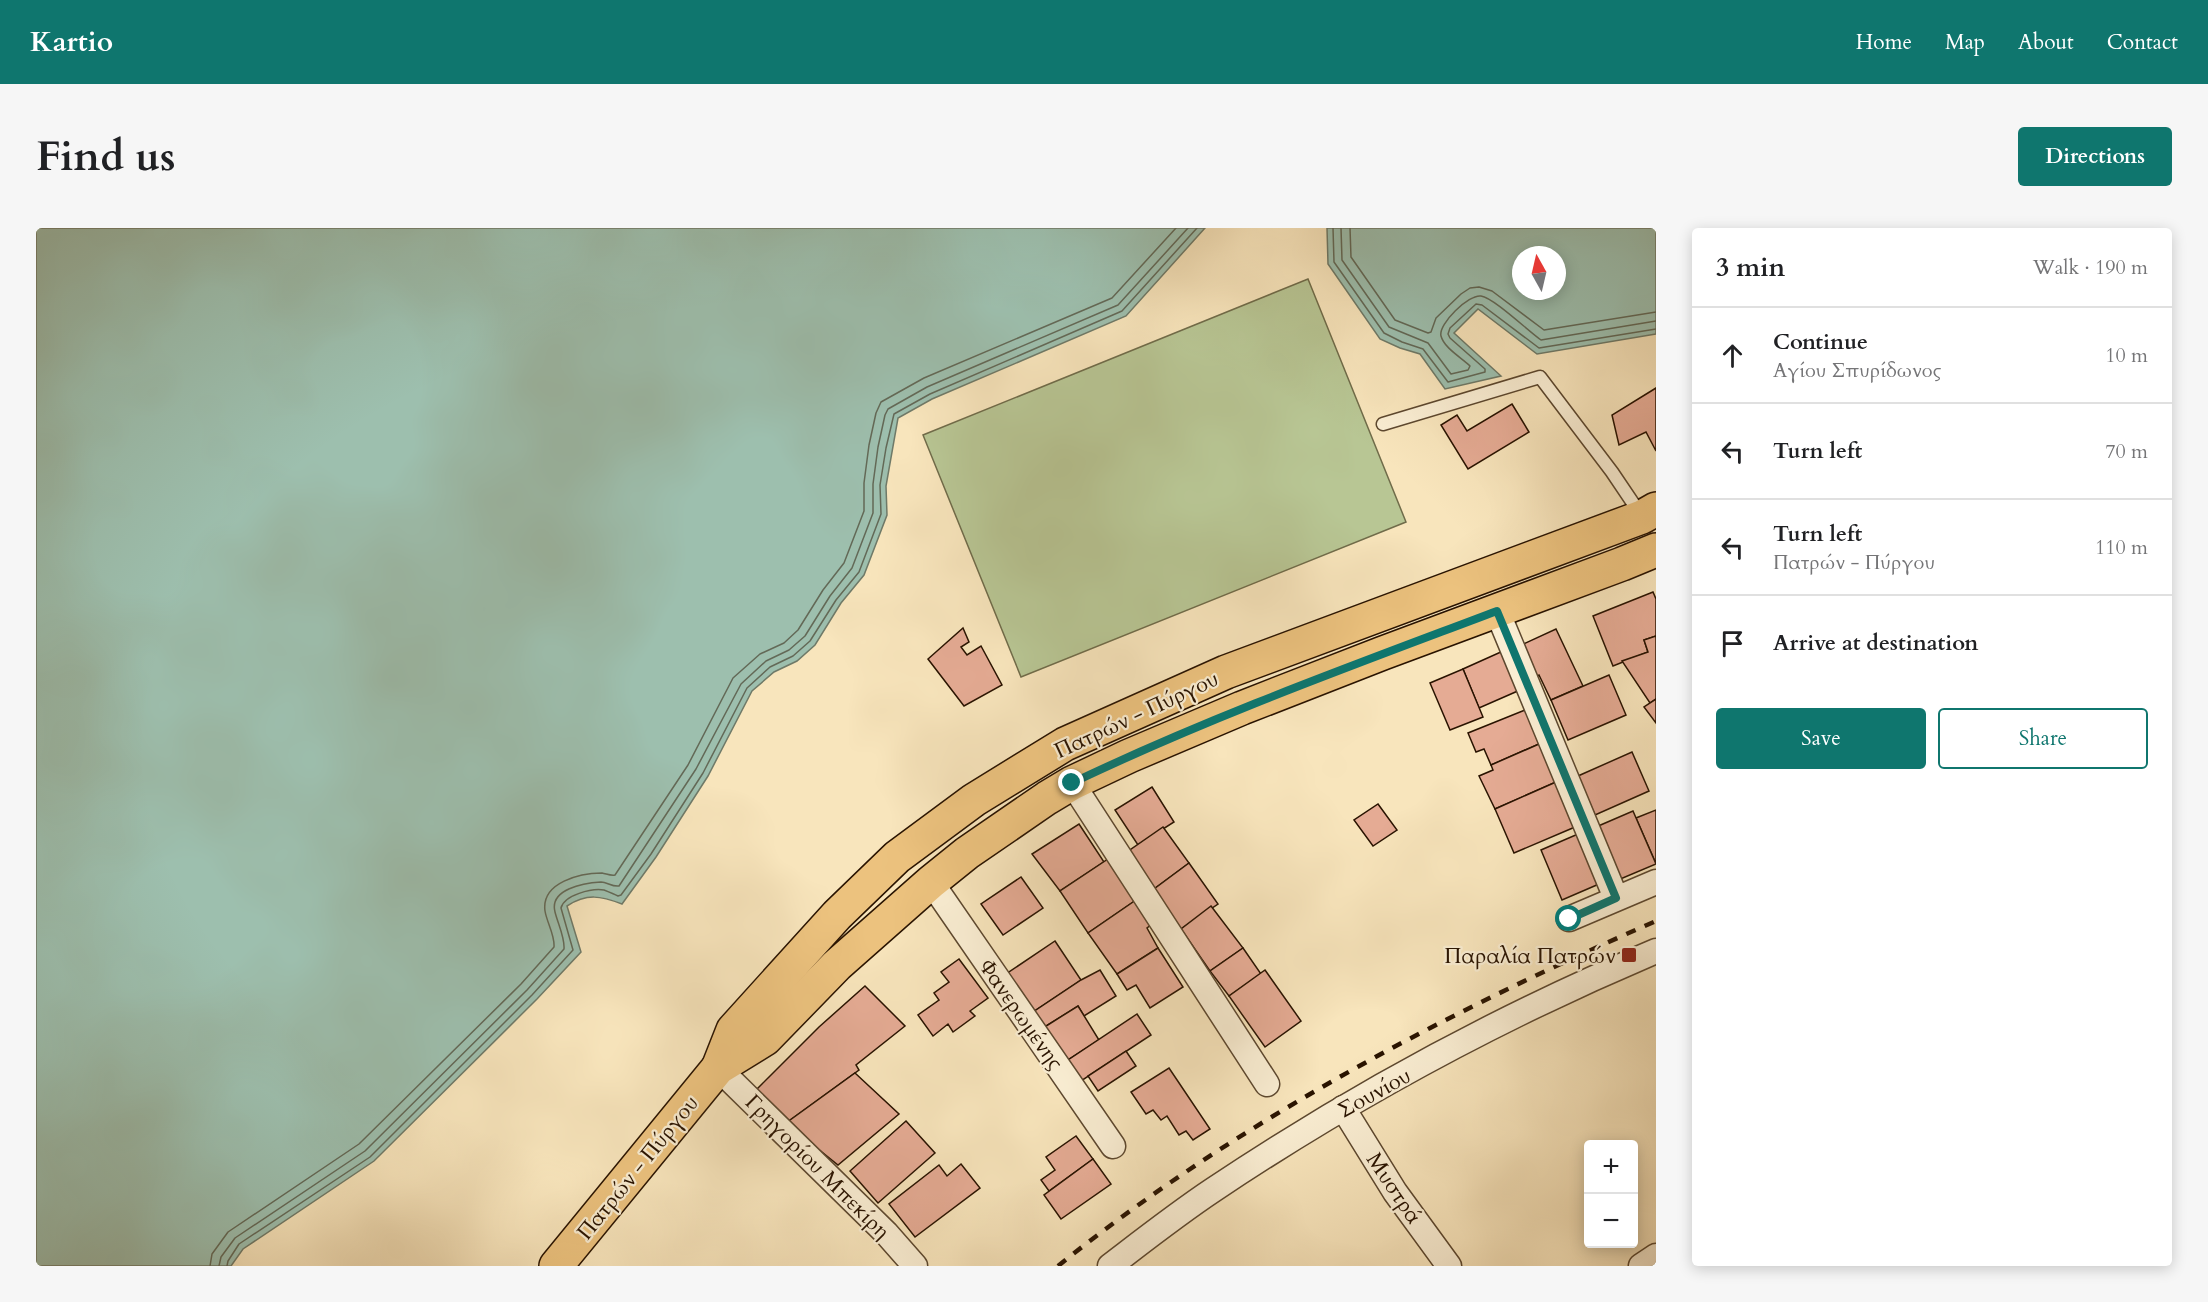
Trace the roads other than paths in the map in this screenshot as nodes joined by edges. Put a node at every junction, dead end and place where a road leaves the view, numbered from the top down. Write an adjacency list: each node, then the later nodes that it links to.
1 (1383, 424): 2 (lane)
2 (1651, 522): 11 (main road, Πατρών - Πύργου)
3 (1656, 550): 4 (main road, Πατρών - Πύργου)
4 (1497, 611): 5 (main road, Πατρών - Πύργου); 8 (street)
5 (1072, 783): 6 (main road, Πατρών - Πύργου); 12 (street)
6 (931, 882): 11 (main road, Πατρών - Πύργου); 14 (street, Φανερωμένης)
7 (1656, 882): 8 (street)
8 (1616, 898): 9 (street)
9 (1569, 919)
10 (1656, 951): 13 (street, Σουνίου)
11 (718, 1068): 16 (main road, Πατρών - Πύργου); 17 (street, Γρηγορίου Μπεκίρη)
12 (1268, 1084)
13 (1343, 1108): 18 (street, Σουνίου); 19 (street, Μυστρά)
14 (1113, 1146)
15 (1656, 1256): 20 (street)
16 (556, 1266)
17 (915, 1266)
18 (1110, 1266)
19 (1449, 1266)
20 (1641, 1266)

